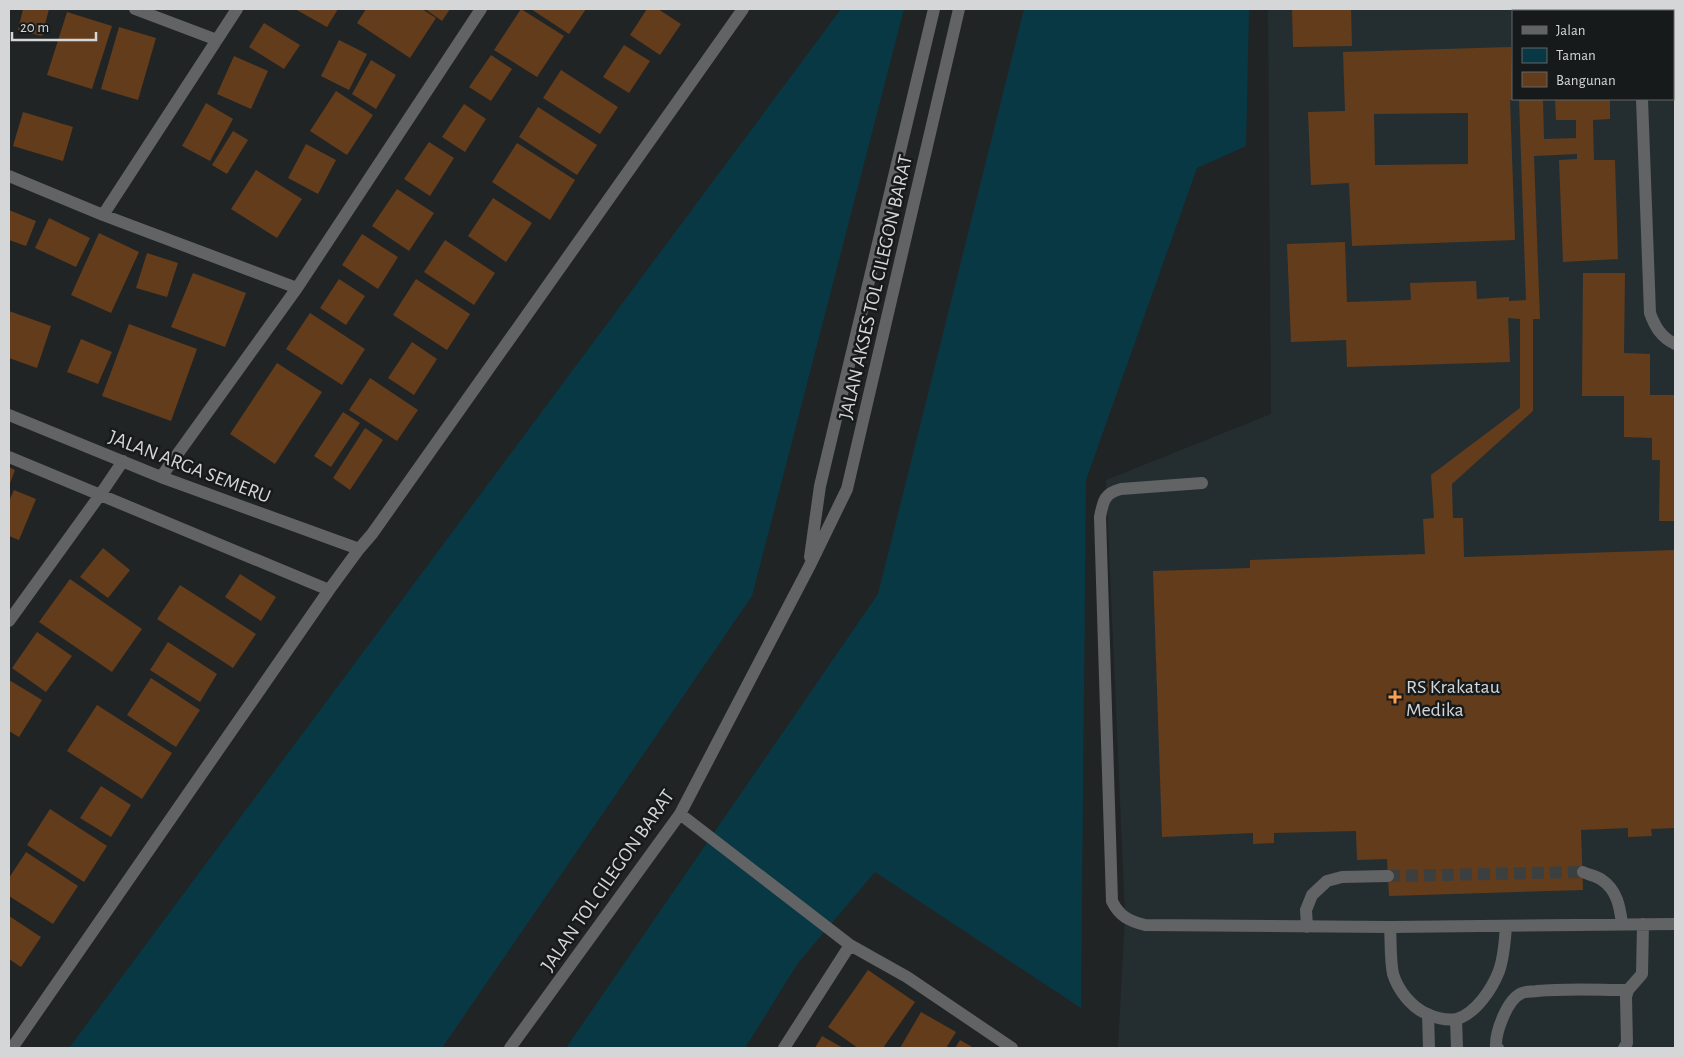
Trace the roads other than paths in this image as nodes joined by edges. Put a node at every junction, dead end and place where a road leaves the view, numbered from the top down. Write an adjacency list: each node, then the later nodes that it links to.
1 (134, 9): 7 (street)
2 (237, 9): 7 (street)
3 (481, 9): 11 (street)
4 (743, 9): 19 (street)
5 (934, 9): 20 (street)
6 (959, 9): 20 (street, JALAN AKSES TOL CILEGON BARAT)
7 (217, 40): 10 (street)
8 (1642, 100): 12 (street)
9 (9, 176): 10 (street)
10 (103, 214): 11 (street)
11 (297, 288): 16 (street)
12 (1675, 344)
13 (9, 415): 15 (street, JALAN ARGA SEMERU)
14 (9, 457): 18 (street)
15 (123, 461): 16 (street, JALAN ARGA SEMERU); 18 (street)
16 (162, 476): 19 (street, JALAN ARGA SEMERU)
17 (1202, 484): 30 (street)
18 (100, 495): 21 (street); 22 (street)
19 (359, 549): 21 (street)
20 (809, 567): 23 (street, JALAN TOL CILEGON BARAT)
21 (329, 590): 36 (street)
22 (9, 621)
23 (680, 814): 32 (street); 37 (street, JALAN TOL CILEGON BARAT)
24 (1583, 872): 26 (street)
25 (1388, 876): 30 (street)
26 (1622, 924): 27 (street); 29 (street)
27 (1643, 924): 28 (street); 33 (street)
28 (1675, 924)
29 (1506, 926): 31 (street); 35 (street)
30 (1307, 928): 31 (street)
31 (1390, 928): 34 (street)
32 (850, 945): 38 (street); 39 (street)
33 (1628, 990): 42 (street); 43 (street)
34 (1428, 1014): 35 (street); 40 (street)
35 (1456, 1019): 41 (street)
36 (12, 1048)
37 (510, 1048)
38 (784, 1048)
39 (1012, 1048)
40 (1429, 1048)
41 (1458, 1048)
42 (1498, 1048)
43 (1624, 1048)

